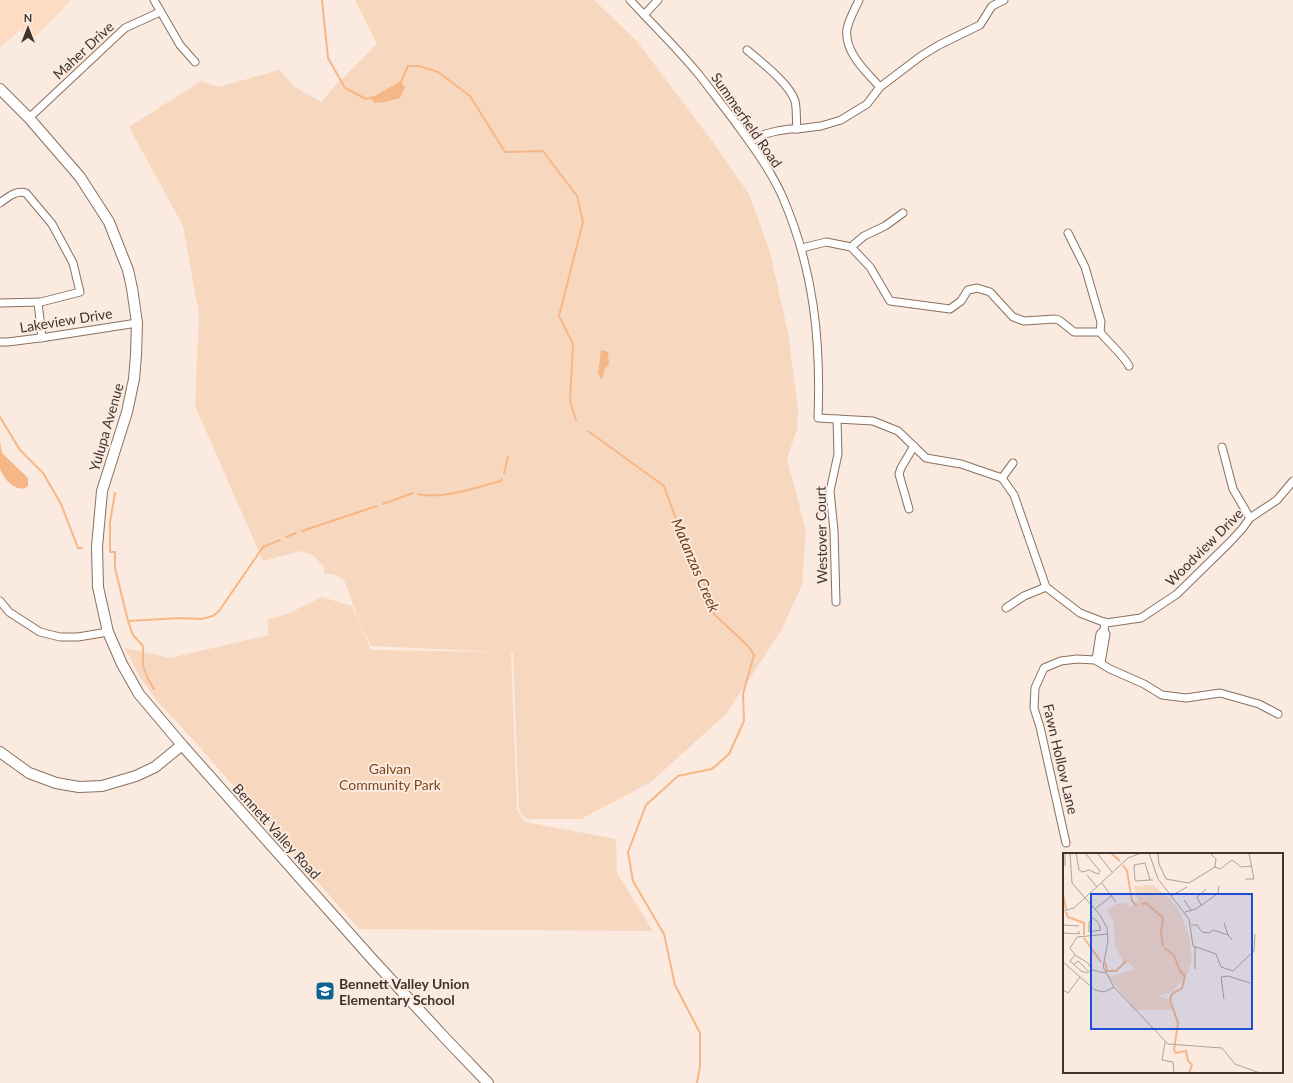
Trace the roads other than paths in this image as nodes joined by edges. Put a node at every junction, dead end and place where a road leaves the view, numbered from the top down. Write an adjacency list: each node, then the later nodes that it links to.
1 (154, 0): 6 (street)
2 (630, 0): 7 (street, Summerfield Road)
3 (658, 0): 7 (street)
4 (859, 0): 10 (street)
5 (1004, 0): 10 (street)
6 (160, 12): 9 (street); 12 (street, Maher Drive)
7 (644, 15): 14 (street, Summerfield Road)
8 (747, 50): 13 (street)
9 (195, 62)
10 (880, 87): 13 (street)
11 (0, 89): 12 (street, Yulupa Avenue)
12 (29, 118): 22 (street, Yulupa Avenue)
13 (797, 129): 14 (street)
14 (750, 142): 19 (street, Summerfield Road)
15 (0, 203): 20 (street)
16 (902, 213): 18 (street)
17 (1068, 233): 23 (street)
18 (851, 247): 19 (street); 23 (street)
19 (802, 248): 27 (street, Summerfield Road)
20 (40, 302): 21 (street); 24 (street)
21 (0, 304)
22 (137, 323): 24 (street, Lakeview Drive); 40 (street, Yulupa Avenue)
23 (1100, 332): 26 (street)
24 (44, 337): 25 (street, Lakeview Drive)
25 (0, 342)
26 (1129, 366)
27 (836, 419): 28 (street); 36 (street, Westover Court)
28 (914, 446): 31 (street); 33 (street)
29 (1222, 447): 34 (street)
30 (1013, 463): 31 (street)
31 (1002, 478): 35 (street)
32 (1293, 480): 34 (street, Woodview Drive)
33 (909, 509)
34 (1250, 518): 39 (street, Woodview Drive)
35 (1046, 587): 38 (street); 39 (street, Woodview Drive)
36 (836, 602)
37 (1, 604): 40 (street)
38 (1006, 608)
39 (1105, 622): 41 (street)
40 (108, 632): 43 (street, Yulupa Avenue)
41 (1098, 662): 42 (street, Fawn Hollow Lane); 45 (street, Fawn Hollow Lane)
42 (1278, 714)
43 (182, 745): 44 (street); 46 (street, Bennett Valley Road)
44 (0, 752)
45 (1066, 843)
46 (488, 1083)

